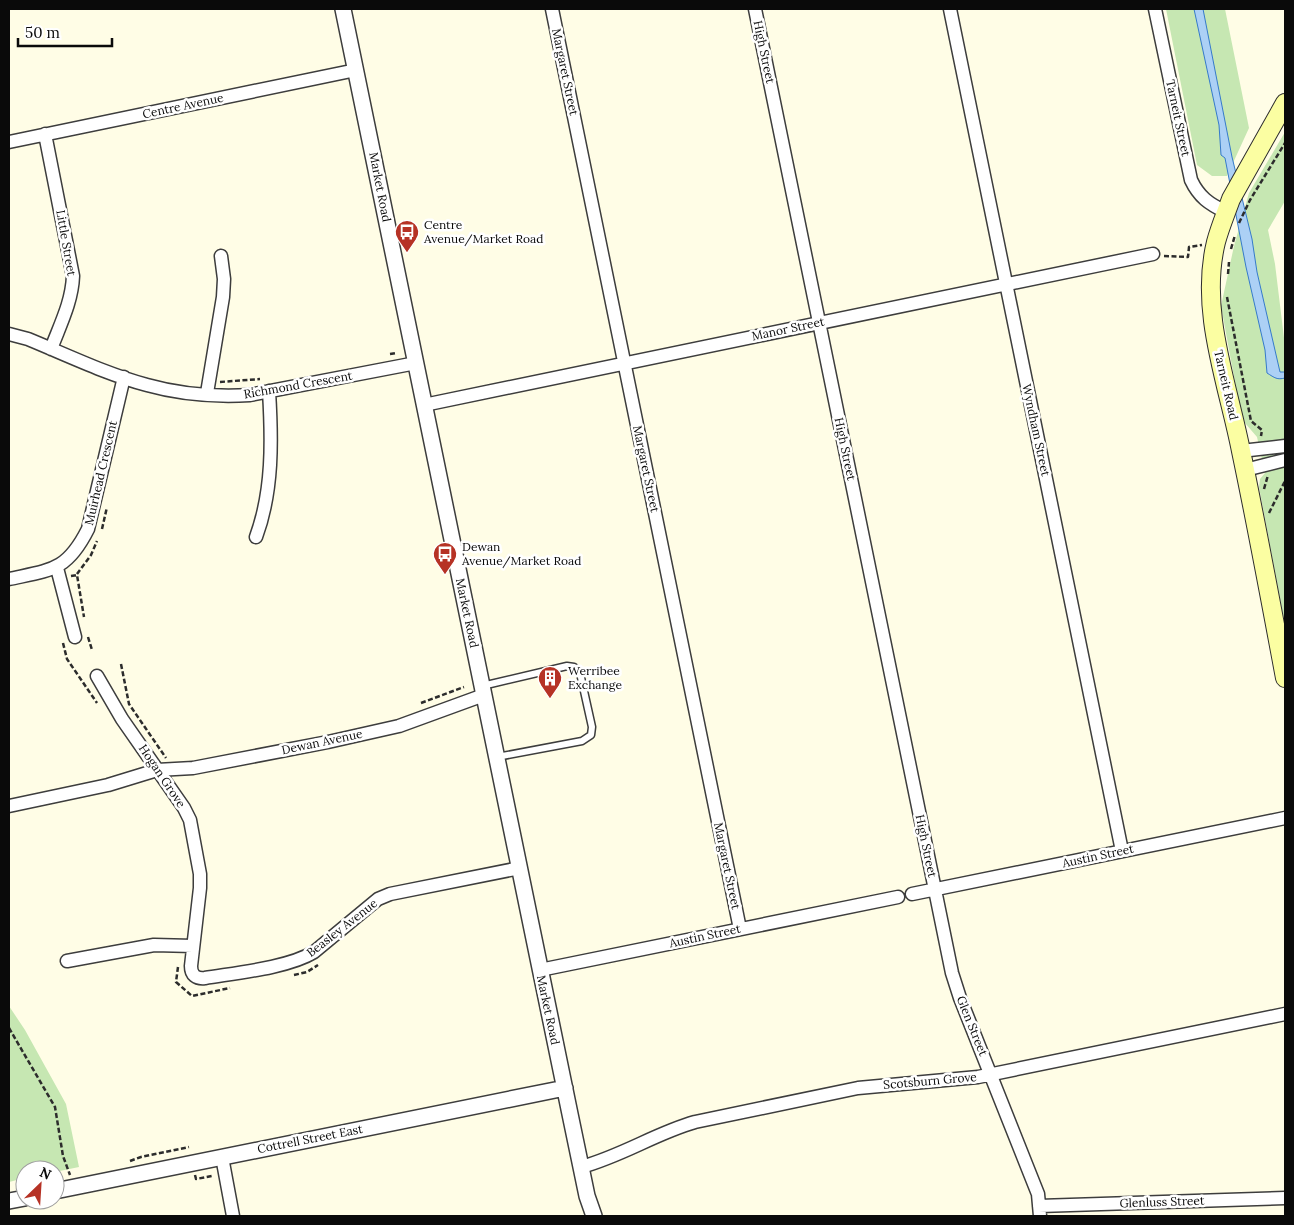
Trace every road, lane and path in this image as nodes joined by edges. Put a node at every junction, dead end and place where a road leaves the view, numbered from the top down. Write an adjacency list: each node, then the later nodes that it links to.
1 (344, 9): 6 (street, Market Road)
2 (552, 9): 26 (street, Margaret Street)
3 (755, 9): 22 (street, High Street)
4 (950, 9): 20 (street, Wyndham Street)
5 (1155, 9): 11 (street, Tarneit Street)
6 (356, 70): 8 (street, Centre Avenue); 25 (street, Market Road)
7 (1285, 103): 11 (main road, Tarneit Road)
8 (45, 134): 9 (street, Centre Avenue); 24 (street, Little Street)
9 (9, 142)
10 (1285, 142): 12 (path)
11 (1226, 212): 15 (main road, Tarneit Road)
12 (1237, 227)
13 (1236, 233): 14 (path)
14 (1234, 239): 15 (path); 15 (path)
15 (1223, 248): 16 (path); 33 (main road, Tarneit Road)
16 (1153, 254): 20 (street, Manor Street)
17 (221, 256): 29 (street)
18 (1229, 262): 19 (path)
19 (1227, 281)
20 (1006, 284): 22 (street, Manor Street); 62 (street, Wyndham Street)
21 (1226, 290): 32 (path)
22 (819, 323): 26 (street, Manor Street); 64 (street, High Street)
23 (9, 334): 24 (street, Richmond Crescent)
24 (51, 348): 27 (street, Richmond Crescent)
25 (416, 363): 28 (street, Richmond Crescent); 30 (street, Market Road)
26 (624, 363): 30 (street, Manor Street); 67 (street, Margaret Street)
27 (124, 377): 29 (street, Richmond Crescent); 43 (street, Muirhead Crescent)
28 (270, 391): 29 (street, Richmond Crescent); 42 (street)
29 (207, 394)
30 (424, 405): 54 (street, Market Road)
31 (1285, 446): 32 (street)
32 (1260, 448): 33 (street)
33 (1241, 451): 36 (main road, Tarneit Road)
34 (1285, 460): 35 (street)
35 (1265, 464): 36 (street); 38 (path)
36 (1245, 470): 52 (main road, Tarneit Road)
37 (1285, 481): 40 (path)
38 (1264, 490)
39 (1267, 505): 40 (path)
40 (1268, 513): 41 (path)
41 (1270, 522)
42 (256, 537)
43 (58, 574): 44 (street, Muirhead Crescent); 45 (path); 48 (street)
44 (9, 579)
45 (85, 622)
46 (86, 631): 49 (path)
47 (62, 636): 56 (path)
48 (75, 638)
49 (92, 650)
50 (121, 664): 58 (path)
51 (97, 676): 59 (street, Hogan Grove)
52 (1285, 678)
53 (464, 687): 55 (path)
54 (483, 690): 57 (street, Market Road); 57 (lane); 59 (street, Dewan Avenue)
55 (413, 707)
56 (102, 710)
57 (497, 757): 63 (street, Market Road)
58 (167, 759)
59 (157, 770): 60 (street, Dewan Avenue); 68 (street, Hogan Grove)
60 (9, 806)
61 (1285, 818): 62 (street, Austin Street)
62 (1122, 851): 64 (street, Austin Street)
63 (520, 868): 71 (street, Market Road); 72 (street, Beasley Avenue)
64 (935, 889): 65 (street, Austin Street); 77 (street, Glen Street)
65 (912, 894)
66 (898, 897): 67 (street, Austin Street)
67 (740, 929): 71 (street, Austin Street)
68 (187, 946): 69 (street); 72 (street, Hogan Grove); 74 (path)
69 (67, 961)
70 (322, 962): 73 (path)
71 (540, 970): 78 (street, Market Road)
72 (193, 975)
73 (291, 976)
74 (231, 988)
75 (1285, 1014): 77 (street, Scotsburn Grove)
76 (9, 1028): 83 (path)
77 (991, 1075): 80 (street, Scotsburn Grove); 86 (street, Glen Street)
78 (565, 1088): 79 (street, Cottrell Street East); 80 (street, Market Road)
79 (222, 1157): 83 (street, Cottrell Street East); 87 (street)
80 (581, 1167): 88 (street, Market Road)
81 (195, 1175): 82 (path)
82 (212, 1176)
83 (73, 1188): 84 (street, Cottrell Street East)
84 (65, 1189)
85 (1285, 1198): 86 (street, Glenluss Street)
86 (1040, 1211)
87 (233, 1216)
88 (594, 1216)

